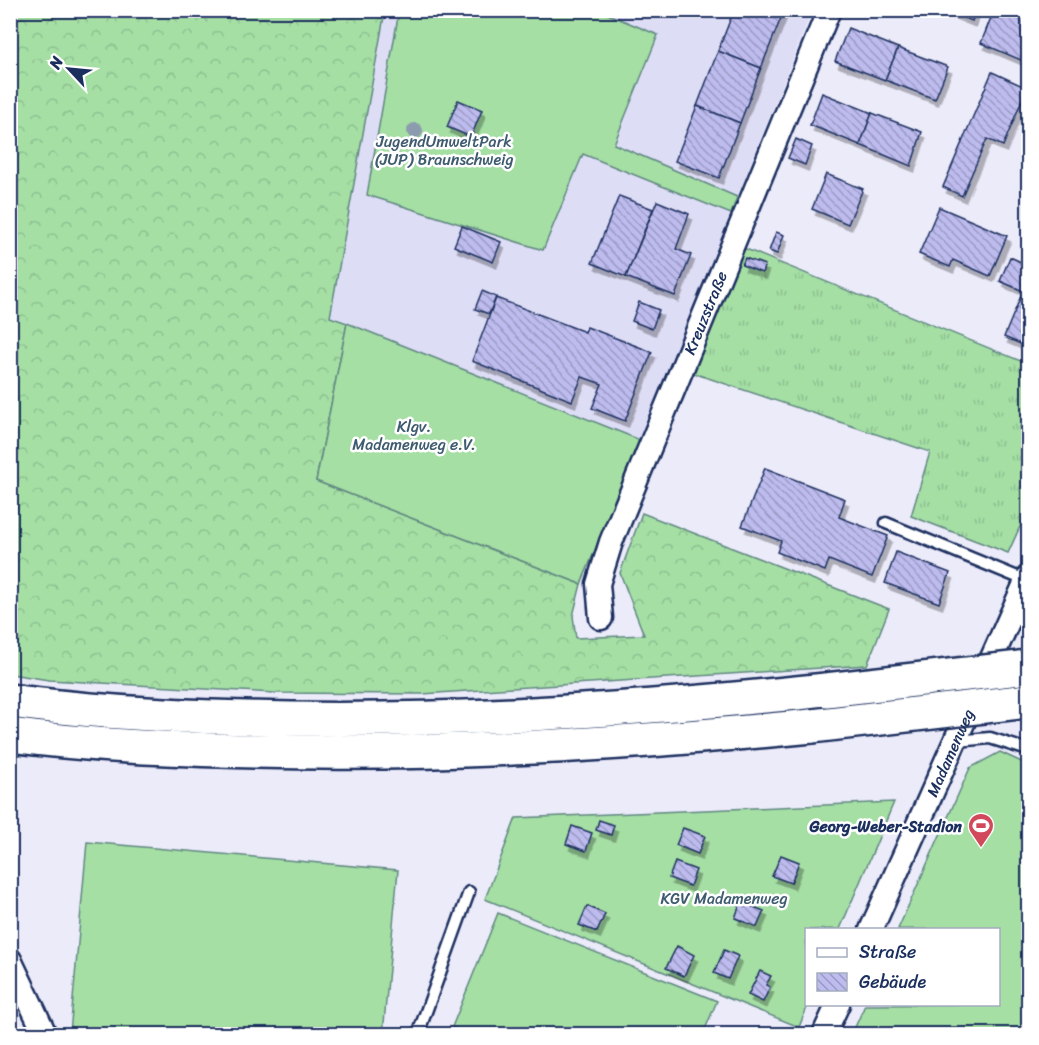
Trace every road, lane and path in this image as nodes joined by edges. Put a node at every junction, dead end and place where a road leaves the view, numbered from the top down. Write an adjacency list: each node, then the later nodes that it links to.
1 (829, 10): 4 (street, Kreuzstraße)
2 (886, 523): 3 (lane)
3 (1028, 579): 9 (street, Madamenweg)
4 (601, 618)
5 (1029, 667): 6 (highway, bridge)
6 (10, 701)
7 (1029, 701): 8 (highway, bridge)
8 (10, 735)
9 (956, 741): 10 (lane); 12 (street, Madamenweg)
10 (1029, 750)
11 (469, 892): 16 (lane)
12 (872, 928)
13 (10, 960): 15 (street)
14 (838, 1006): 17 (street)
15 (45, 1035)
16 (418, 1035)
17 (824, 1035)

